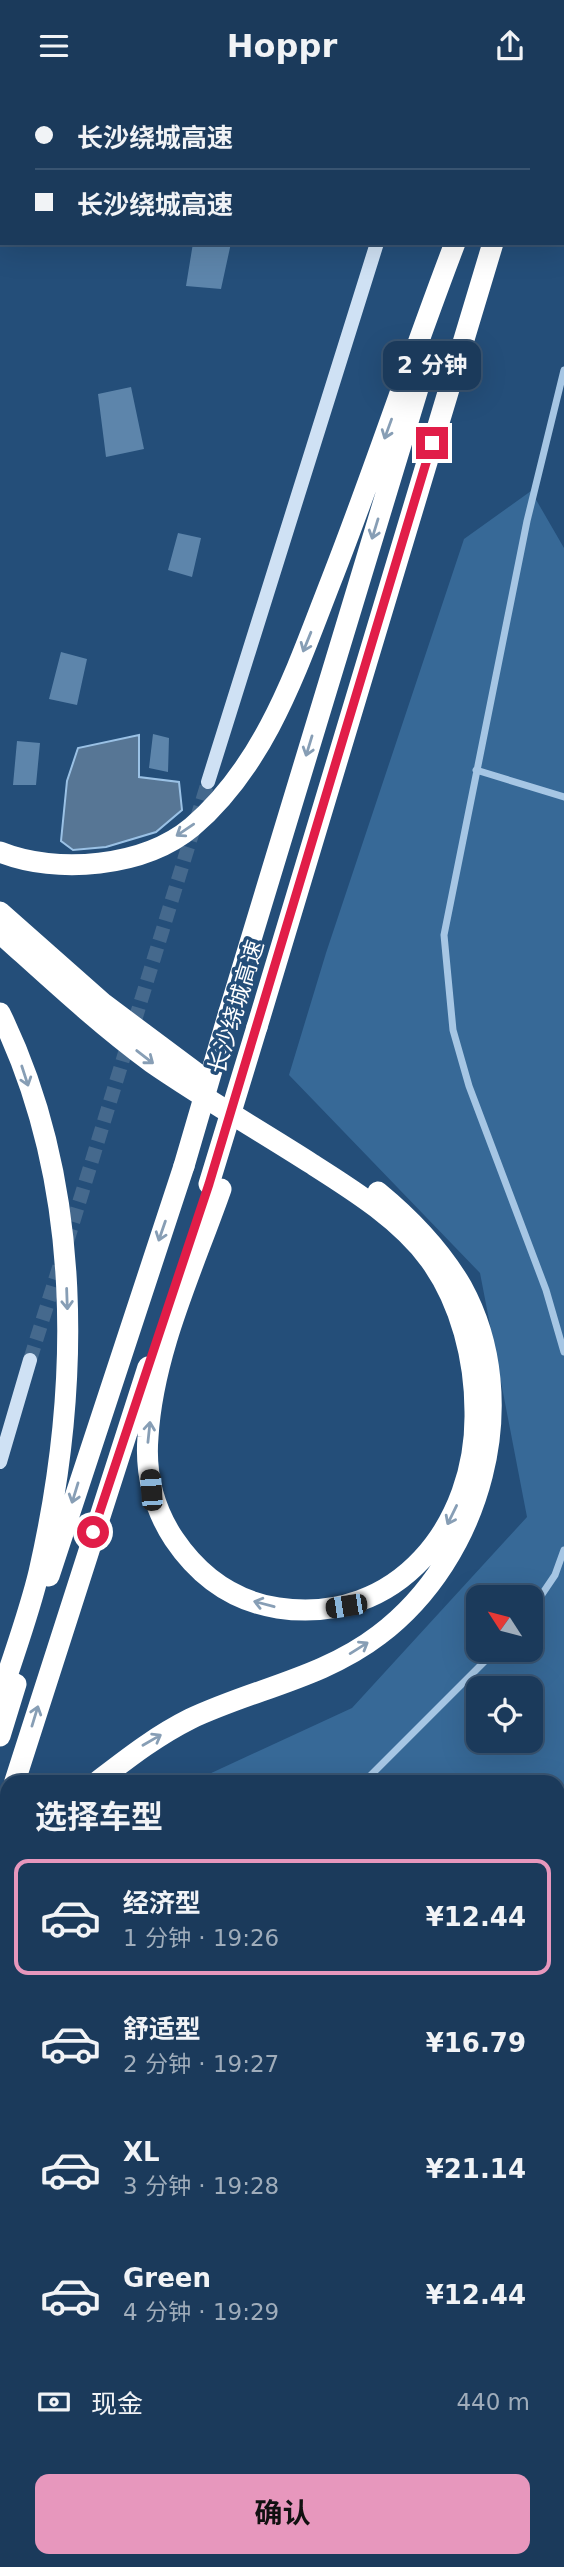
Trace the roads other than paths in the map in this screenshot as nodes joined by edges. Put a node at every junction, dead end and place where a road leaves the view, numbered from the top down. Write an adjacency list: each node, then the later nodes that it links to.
1 (376, 245): 8 (street)
2 (455, 245): 5 (highway)
3 (461, 245): 5 (highway, 长沙绕城高速)
4 (491, 245): 14 (highway)
5 (448, 274): 10 (highway, one-way to 10); 22 (highway, 长沙绕城高速, one-way to 22, bridge)
6 (564, 370): 7 (street)
7 (476, 770): 9 (street); 15 (street)
8 (208, 782)
9 (564, 797)
10 (0, 852)
11 (0, 912): 24 (highway, one-way to 11)
12 (0, 933): 14 (highway, one-way to 14)
13 (0, 1013): 21 (highway, one-way to 21)
14 (215, 1187): 23 (highway, one-way to 14)
15 (564, 1352)
16 (30, 1360): 17 (street)
17 (0, 1462)
18 (564, 1550): 19 (street)
19 (543, 1593)
20 (483, 1663): 25 (street)
21 (0, 1698)
22 (0, 1736)
23 (17, 1775)
24 (106, 1775)
25 (371, 1775)

